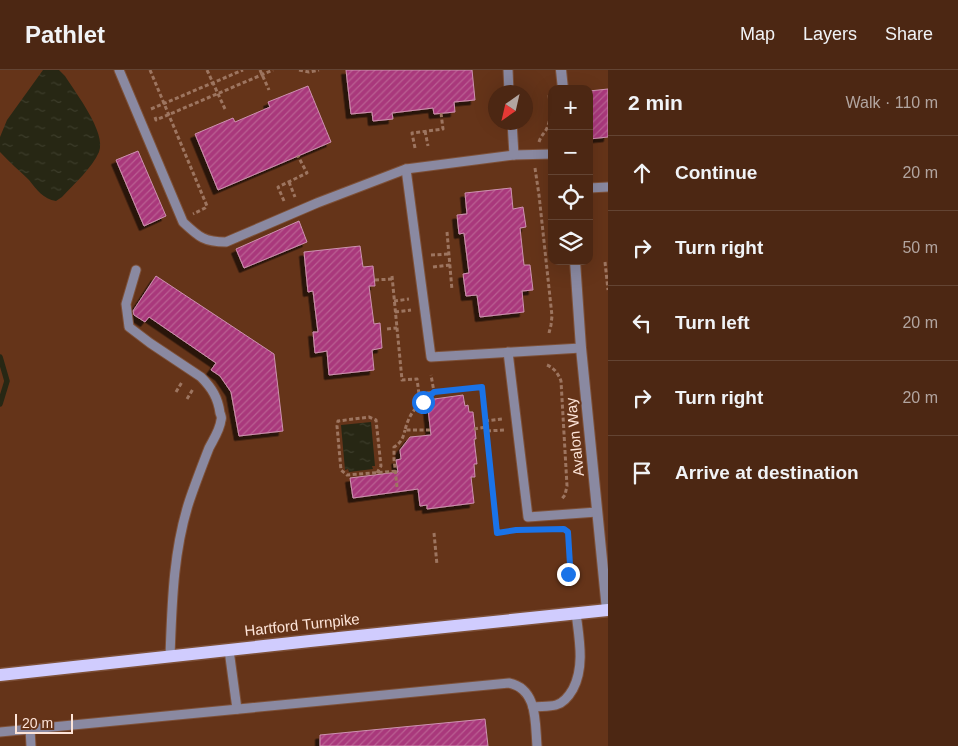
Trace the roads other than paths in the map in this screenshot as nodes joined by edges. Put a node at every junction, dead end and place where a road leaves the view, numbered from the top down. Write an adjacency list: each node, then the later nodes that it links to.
1 (119, 70): 9 (lane)
2 (508, 70): 4 (lane)
3 (561, 70): 5 (street)
4 (509, 85)
5 (563, 85)
6 (512, 130): 8 (lane)
7 (548, 154): 8 (lane)
8 (514, 155): 9 (lane)
9 (406, 169): 15 (lane)
10 (608, 187): 11 (lane)
11 (593, 188)
12 (575, 265): 14 (street, Avalon Way)
13 (136, 270): 20 (lane)
14 (581, 348): 15 (lane); 16 (street, Avalon Way)
15 (508, 352): 16 (lane)
16 (598, 512): 17 (street, Avalon Way)
17 (608, 610): 18 (main road, Hartford Turnpike)
18 (576, 613): 19 (main road, Hartford Turnpike); 22 (lane)
19 (229, 650): 20 (main road, Hartford Turnpike); 23 (lane)
20 (170, 656): 21 (main road, Hartford Turnpike)
21 (0, 675)
22 (533, 706): 23 (lane); 27 (lane)
23 (237, 709): 24 (lane)
24 (30, 729): 25 (lane); 26 (lane)
25 (0, 732)
26 (31, 746)
27 (537, 746)

